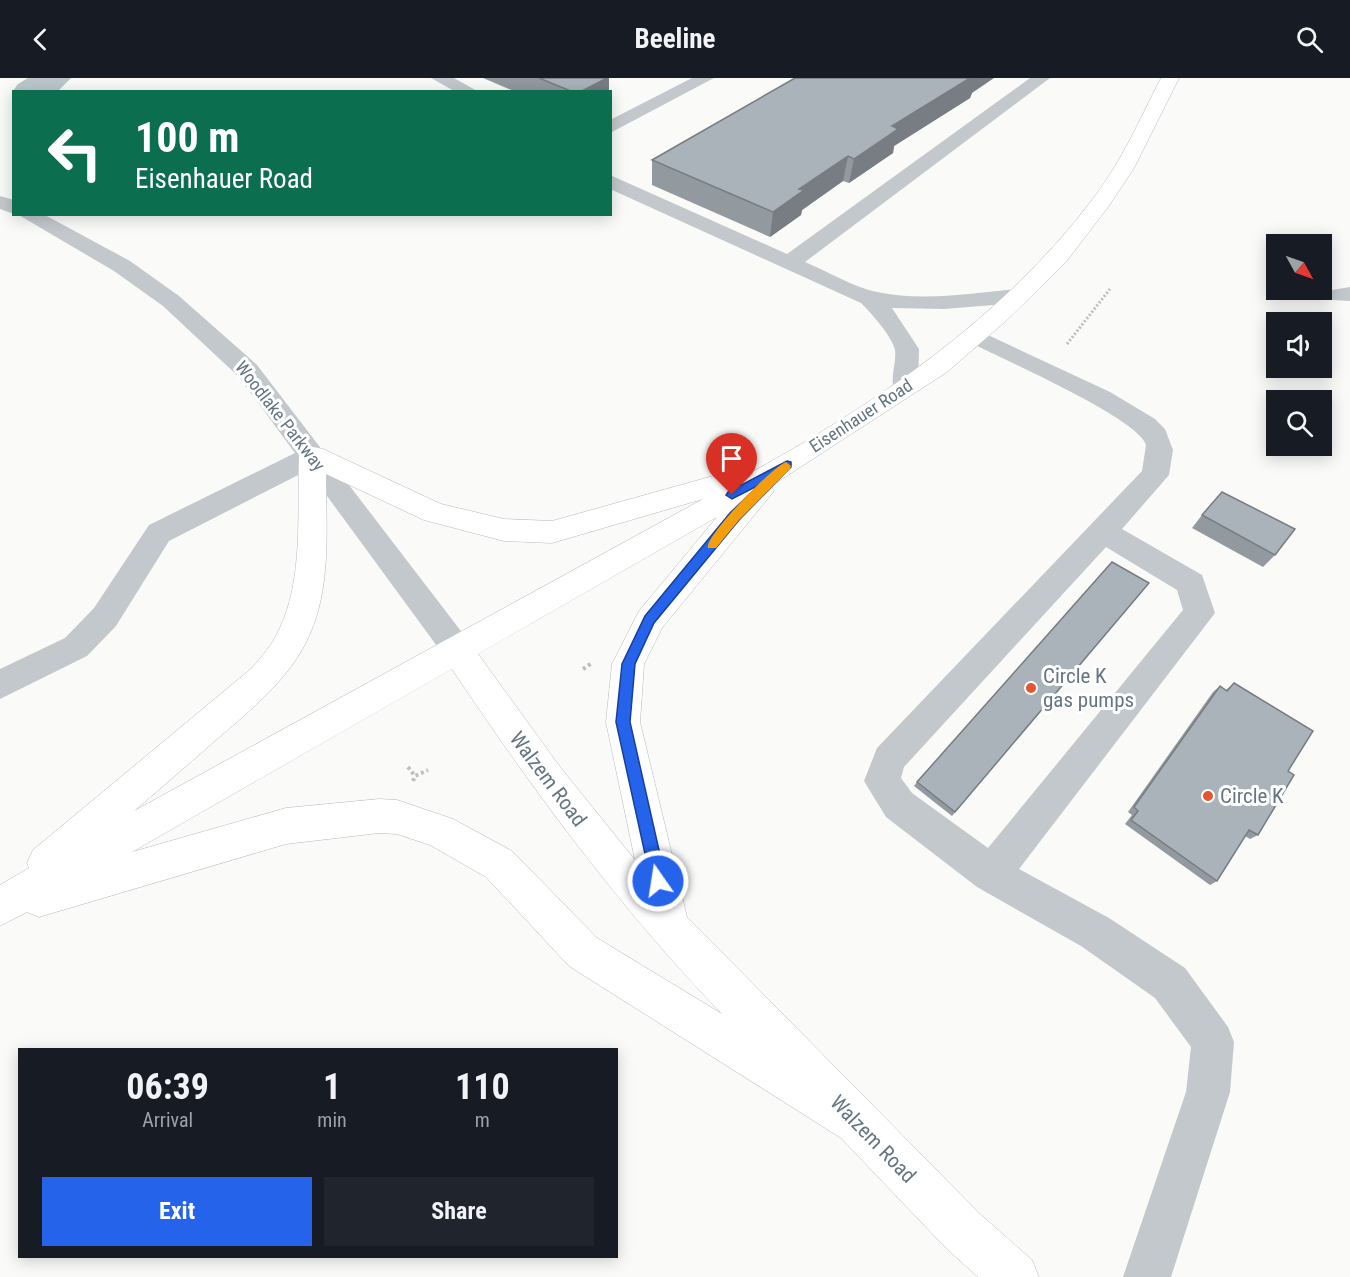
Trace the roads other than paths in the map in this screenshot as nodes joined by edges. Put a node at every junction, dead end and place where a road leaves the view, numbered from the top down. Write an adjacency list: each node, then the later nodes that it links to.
1 (440, 78): 5 (street)
2 (705, 78): 6 (street)
3 (1041, 78): 9 (street)
4 (1170, 78): 10 (main road, Eisenhauer Road)
5 (467, 90)
6 (612, 127)
7 (612, 182): 9 (street)
8 (31, 216): 14 (street, Woodlake Parkway)
9 (789, 263): 11 (street)
10 (1019, 296): 11 (street); 12 (main road, Eisenhauer Road)
11 (870, 298): 13 (street)
12 (975, 336): 13 (main road, Eisenhauer Road); 16 (street)
13 (905, 387): 15 (main road, Eisenhauer Road)
14 (313, 456): 15 (main road); 17 (street, Woodlake Parkway); 18 (street); 20 (main road)
15 (787, 465): 17 (main road, Eisenhauer Road); 21 (main road)
16 (1101, 530): 19 (street); 19 (street)
17 (456, 648): 20 (main road); 21 (main road, Walzem Road)
18 (0, 685)
19 (991, 874): 24 (street)
20 (0, 906): 22 (main road)
21 (669, 926): 22 (main road, Walzem Road)
22 (858, 1123): 23 (main road, Walzem Road)
23 (1015, 1277)
24 (1146, 1277)

